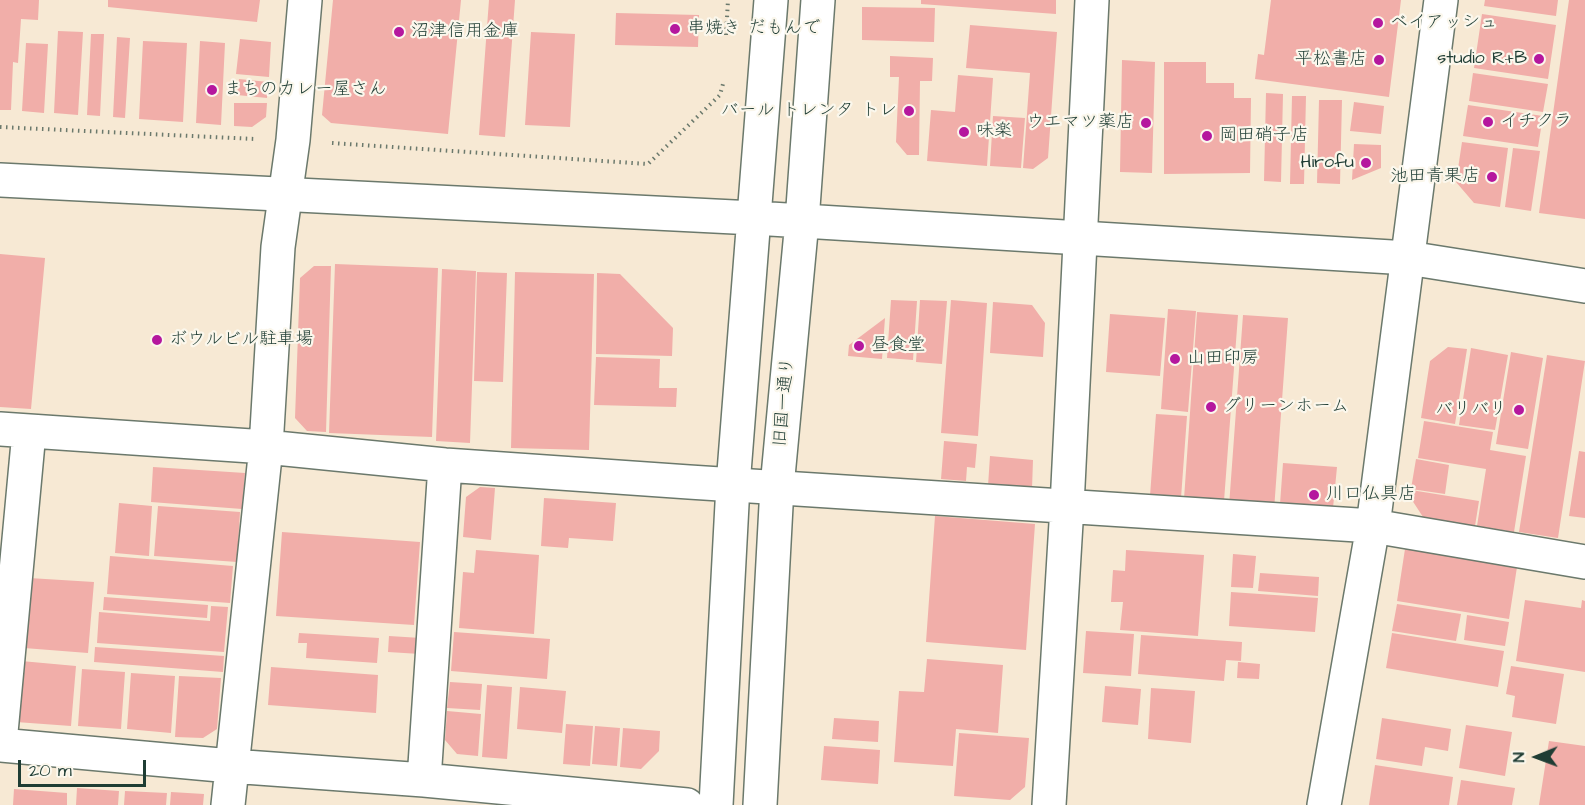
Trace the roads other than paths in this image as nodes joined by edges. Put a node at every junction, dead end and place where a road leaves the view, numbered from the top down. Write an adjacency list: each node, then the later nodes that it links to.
1 (305, 0): 7 (street)
2 (771, 0): 8 (street)
3 (818, 0): 9 (street, 旧国一通り)
4 (1092, 0): 10 (street)
5 (1441, 0): 11 (street)
6 (0, 180): 7 (street)
7 (285, 194): 8 (street); 14 (street)
8 (754, 218): 9 (street); 16 (street)
9 (802, 221): 10 (street); 17 (street, 旧国一通り)
10 (1079, 238): 11 (street); 18 (street)
11 (1408, 258): 12 (street); 19 (street)
12 (1585, 286)
13 (15, 430): 14 (street); 21 (street)
14 (266, 447): 15 (street); 22 (street)
15 (445, 465): 16 (street); 23 (street)
16 (733, 485): 17 (street); 26 (street)
17 (777, 487): 18 (street); 27 (street, 旧国一通り)
18 (1067, 506): 19 (street); 28 (street)
19 (1373, 526): 20 (street); 29 (street)
20 (1585, 562)
21 (0, 744): 22 (street)
22 (231, 766): 23 (street); 24 (street)
23 (424, 780): 25 (street)
24 (228, 805)
25 (687, 805)
26 (716, 805)
27 (760, 805)
28 (1049, 805)
29 (1324, 805)

